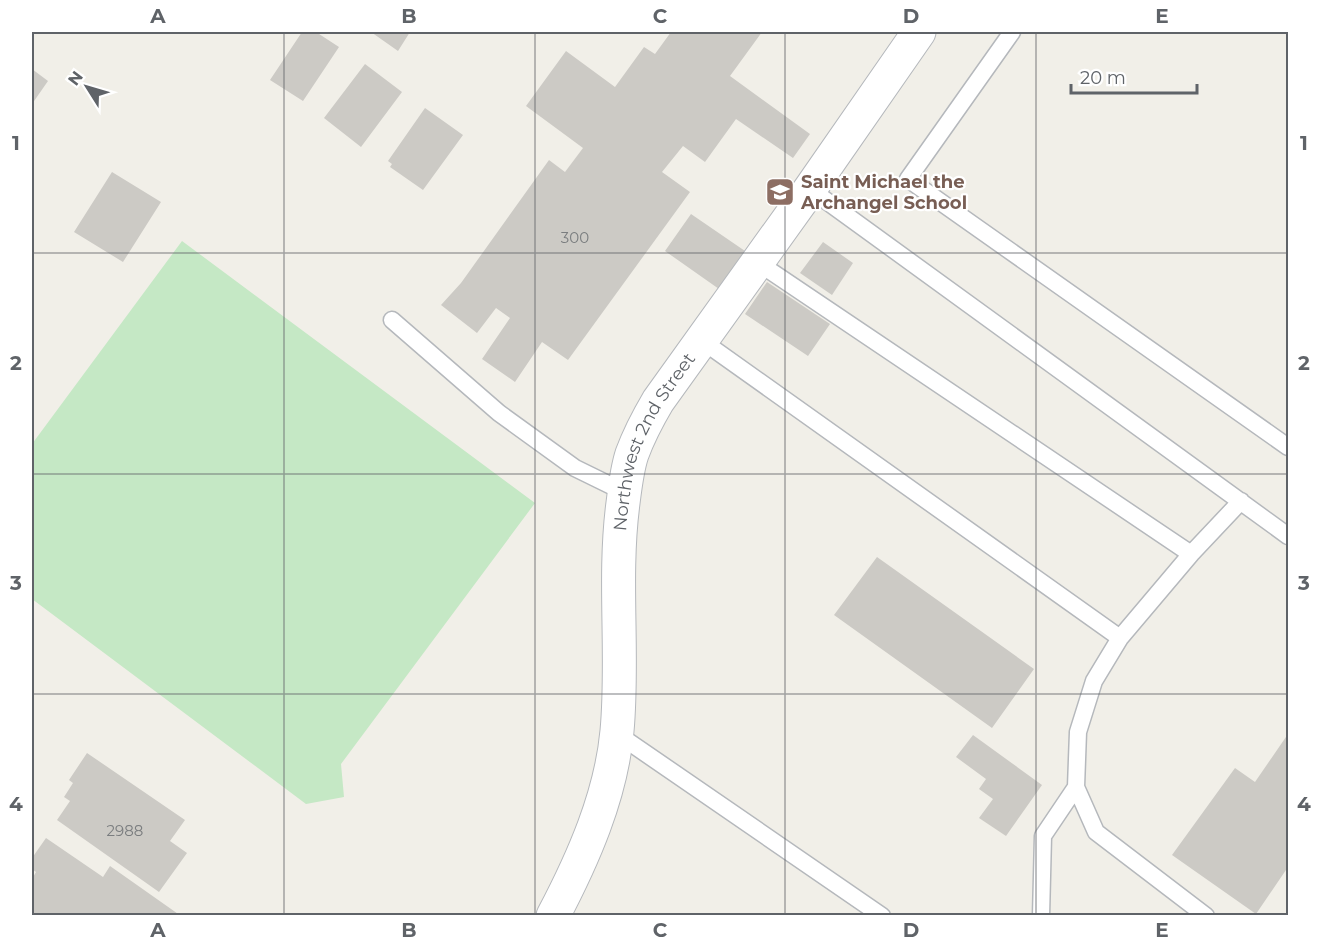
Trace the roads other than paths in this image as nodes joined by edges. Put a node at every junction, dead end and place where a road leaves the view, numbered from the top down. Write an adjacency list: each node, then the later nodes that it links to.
1 (919, 32): 3 (street, Northwest 2nd Street)
2 (1012, 32): 7 (lane)
3 (810, 189): 4 (street, Northwest 2nd Street); 9 (lane)
4 (757, 262): 6 (street, Northwest 2nd Street); 11 (lane)
5 (392, 320): 8 (lane)
6 (701, 340): 8 (street, Northwest 2nd Street); 12 (lane)
7 (1288, 447)
8 (624, 492): 13 (street, Northwest 2nd Street)
9 (1241, 501): 10 (lane); 11 (lane)
10 (1288, 536)
11 (1191, 554): 12 (lane)
12 (1120, 638): 14 (lane)
13 (616, 733): 15 (street, Northwest 2nd Street); 16 (lane)
14 (1076, 787): 17 (lane); 18 (lane)
15 (553, 915)
16 (882, 915)
17 (1041, 915)
18 (1206, 915)

